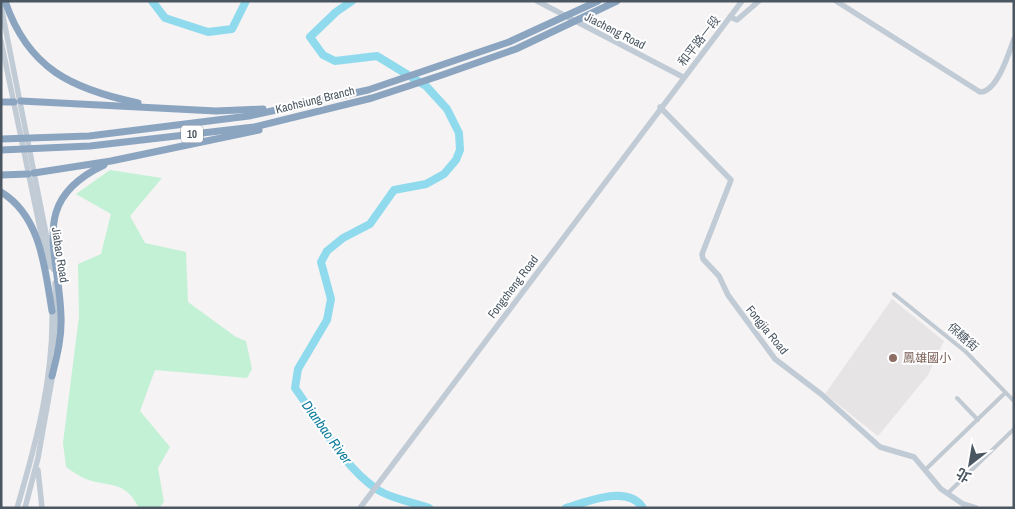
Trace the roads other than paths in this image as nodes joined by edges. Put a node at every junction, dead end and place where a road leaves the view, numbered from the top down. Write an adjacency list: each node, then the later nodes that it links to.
1 (5, 1): 15 (highway)
2 (537, 1): 12 (street, Jiacheng Road)
3 (598, 1): 18 (highway, Kaohsiung Branch / 10)
4 (617, 1): 17 (highway, Kaohsiung Branch / 10)
5 (742, 1): 9 (street, 和平路一段)
6 (759, 1): 9 (street)
7 (836, 1): 10 (street)
8 (1, 6): 14 (street, Jiabao Road)
9 (730, 17): 12 (street, 和平路一段)
10 (1014, 39)
11 (1, 42): 14 (street, Jiabao Road)
12 (684, 77): 16 (street, 和平路一段)
13 (1, 102): 14 (highway)
14 (17, 102): 15 (highway); 22 (street, Jiabao Road)
15 (158, 107): 18 (highway)
16 (660, 107): 34 (street, Fongjia Road); 39 (street, Fongcheng Road)
17 (331, 108): 20 (highway, Kaohsiung Branch / 10); 21 (highway)
18 (281, 109): 19 (highway, Kaohsiung Branch / 10)
19 (1, 139)
20 (1, 150)
21 (111, 161): 22 (highway); 27 (highway)
22 (31, 173): 23 (highway); 26 (street, Jiabao Road); 27 (street, Jiabao Road)
23 (1, 175)
24 (1, 192): 26 (highway)
25 (894, 294): 28 (street, 保糖街)
26 (52, 311): 36 (street, Jiabao Road)
27 (52, 376): 33 (street, Jiabao Road)
28 (1005, 393): 30 (street, 保糖街); 31 (street)
29 (957, 398): 31 (street)
30 (1014, 401)
31 (978, 420): 34 (street)
32 (1014, 429): 35 (street)
33 (38, 458): 37 (street, Jiabao Road); 38 (street)
34 (925, 470): 35 (street, Fongjia Road)
35 (948, 493): 40 (street, Fongjia Road)
36 (16, 508)
37 (25, 508)
38 (42, 508)
39 (360, 508)
40 (976, 508)

